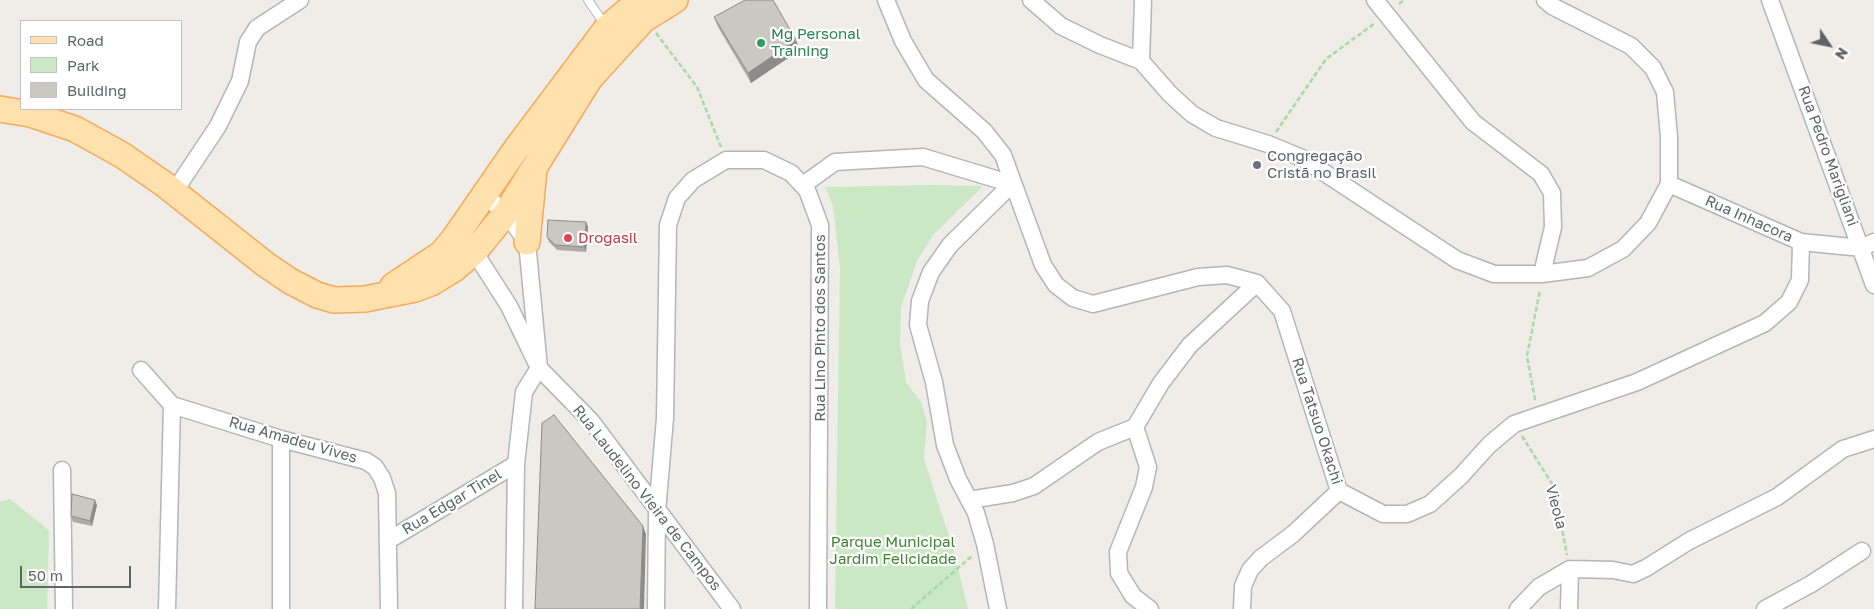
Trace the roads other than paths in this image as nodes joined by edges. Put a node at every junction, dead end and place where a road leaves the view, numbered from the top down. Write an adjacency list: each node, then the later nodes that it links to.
1 (300, 0): 18 (street)
2 (588, 0): 11 (lane)
3 (675, 0): 10 (main road)
4 (886, 0): 15 (street)
5 (1031, 0): 12 (street)
6 (1143, 0): 12 (street)
7 (1375, 0): 26 (street)
8 (1545, 0): 16 (street)
9 (1770, 0): 24 (street, Rua Pedro Marigliani)
10 (642, 10): 11 (main road)
11 (614, 36): 14 (main road); 19 (main road)
12 (1141, 61): 26 (street)
13 (0, 109): 18 (main road)
14 (535, 163): 20 (main road); 22 (main road)
15 (1012, 184): 17 (street); 27 (street); 39 (street)
16 (1669, 184): 23 (street, Rua Inhacora); 26 (street)
17 (803, 185): 40 (street, Rua Lino Pinto dos Santos); 51 (street, Rua Lino Pinto dos Santos)
18 (174, 192): 29 (main road)
19 (484, 195): 20 (street); 21 (main road)
20 (506, 212): 22 (street); 25 (main road)
21 (463, 225): 25 (street, Rua Laudelino Vieira de Campos); 29 (main road)
22 (527, 242): 30 (street)
23 (1801, 242): 24 (street, Rua Inhacora); 38 (street, Rua Tatsuo Okachi)
24 (1868, 245): 28 (street, Rua Pedro Marigliani)
25 (474, 252): 29 (main road); 30 (street, Rua Laudelino Vieira de Campos)
26 (1542, 274)
27 (1257, 283): 33 (street); 38 (street, Rua Tatsuo Okachi)
28 (1874, 285)
29 (376, 296)
30 (539, 368): 36 (street); 40 (street, Rua Laudelino Vieira de Campos)
31 (141, 370): 32 (street)
32 (172, 405): 34 (street, Rua Amadeu Vives); 45 (street)
33 (1135, 427): 39 (street); 53 (street)
34 (281, 439): 41 (street, Rua Amadeu Vives); 46 (street)
35 (1874, 439): 43 (street)
36 (516, 464): 41 (street, Rua Edgar Tinel); 48 (street)
37 (62, 470): 44 (street)
38 (1339, 491): 54 (street)
39 (969, 500): 52 (street)
40 (657, 512): 49 (street); 50 (street, Rua Laudelino Vieira de Campos)
41 (389, 540): 47 (street, Rua Amadeu Vives)
42 (1862, 551): 57 (street)
43 (1570, 569): 55 (street); 56 (street)
44 (64, 609)
45 (167, 609)
46 (281, 609)
47 (390, 609)
48 (514, 609)
49 (656, 609)
50 (732, 609)
51 (818, 609)
52 (998, 609)
53 (1150, 609)
54 (1242, 609)
55 (1518, 609)
56 (1569, 609)
57 (1765, 609)

